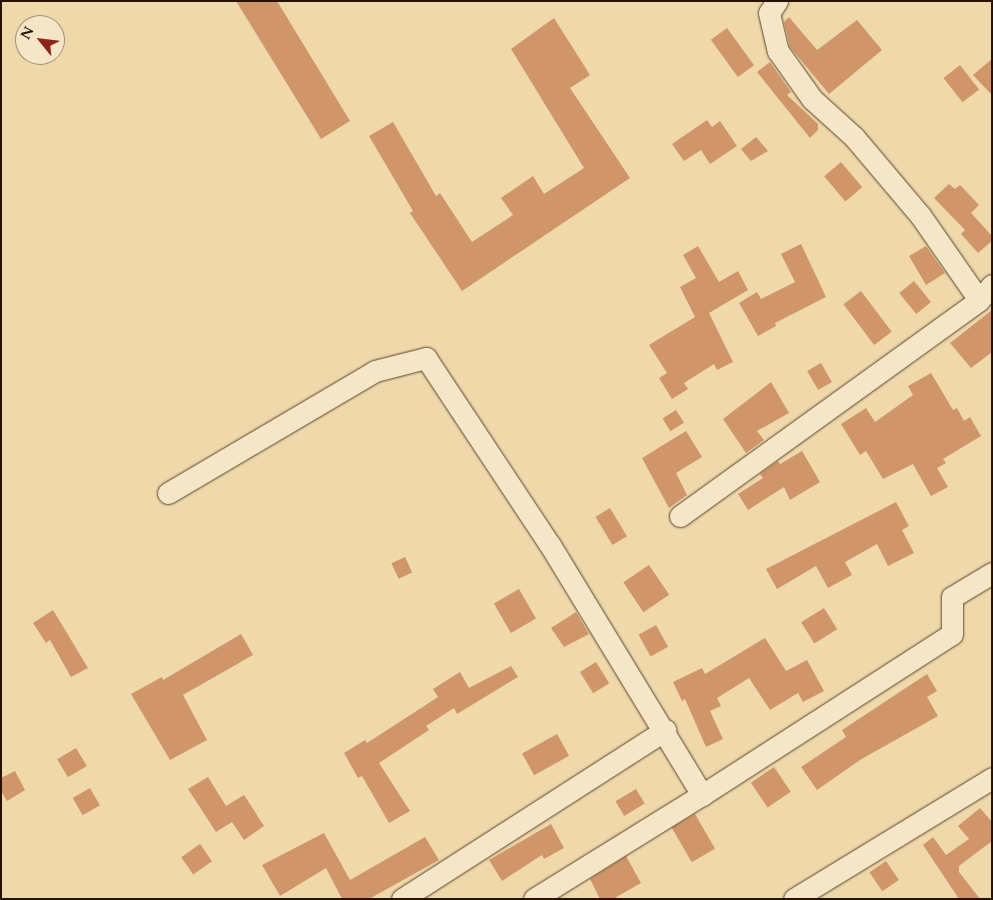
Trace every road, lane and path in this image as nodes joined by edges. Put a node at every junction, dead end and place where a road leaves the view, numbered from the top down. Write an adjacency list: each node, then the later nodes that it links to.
1 (777, 1): 2 (street)
2 (985, 292): 4 (street)
3 (168, 493): 6 (street)
4 (680, 516)
5 (992, 573): 8 (street)
6 (665, 730): 8 (street); 9 (street)
7 (992, 778): 11 (street)
8 (702, 794): 10 (street)
9 (402, 899)
10 (534, 899)
11 (794, 899)

